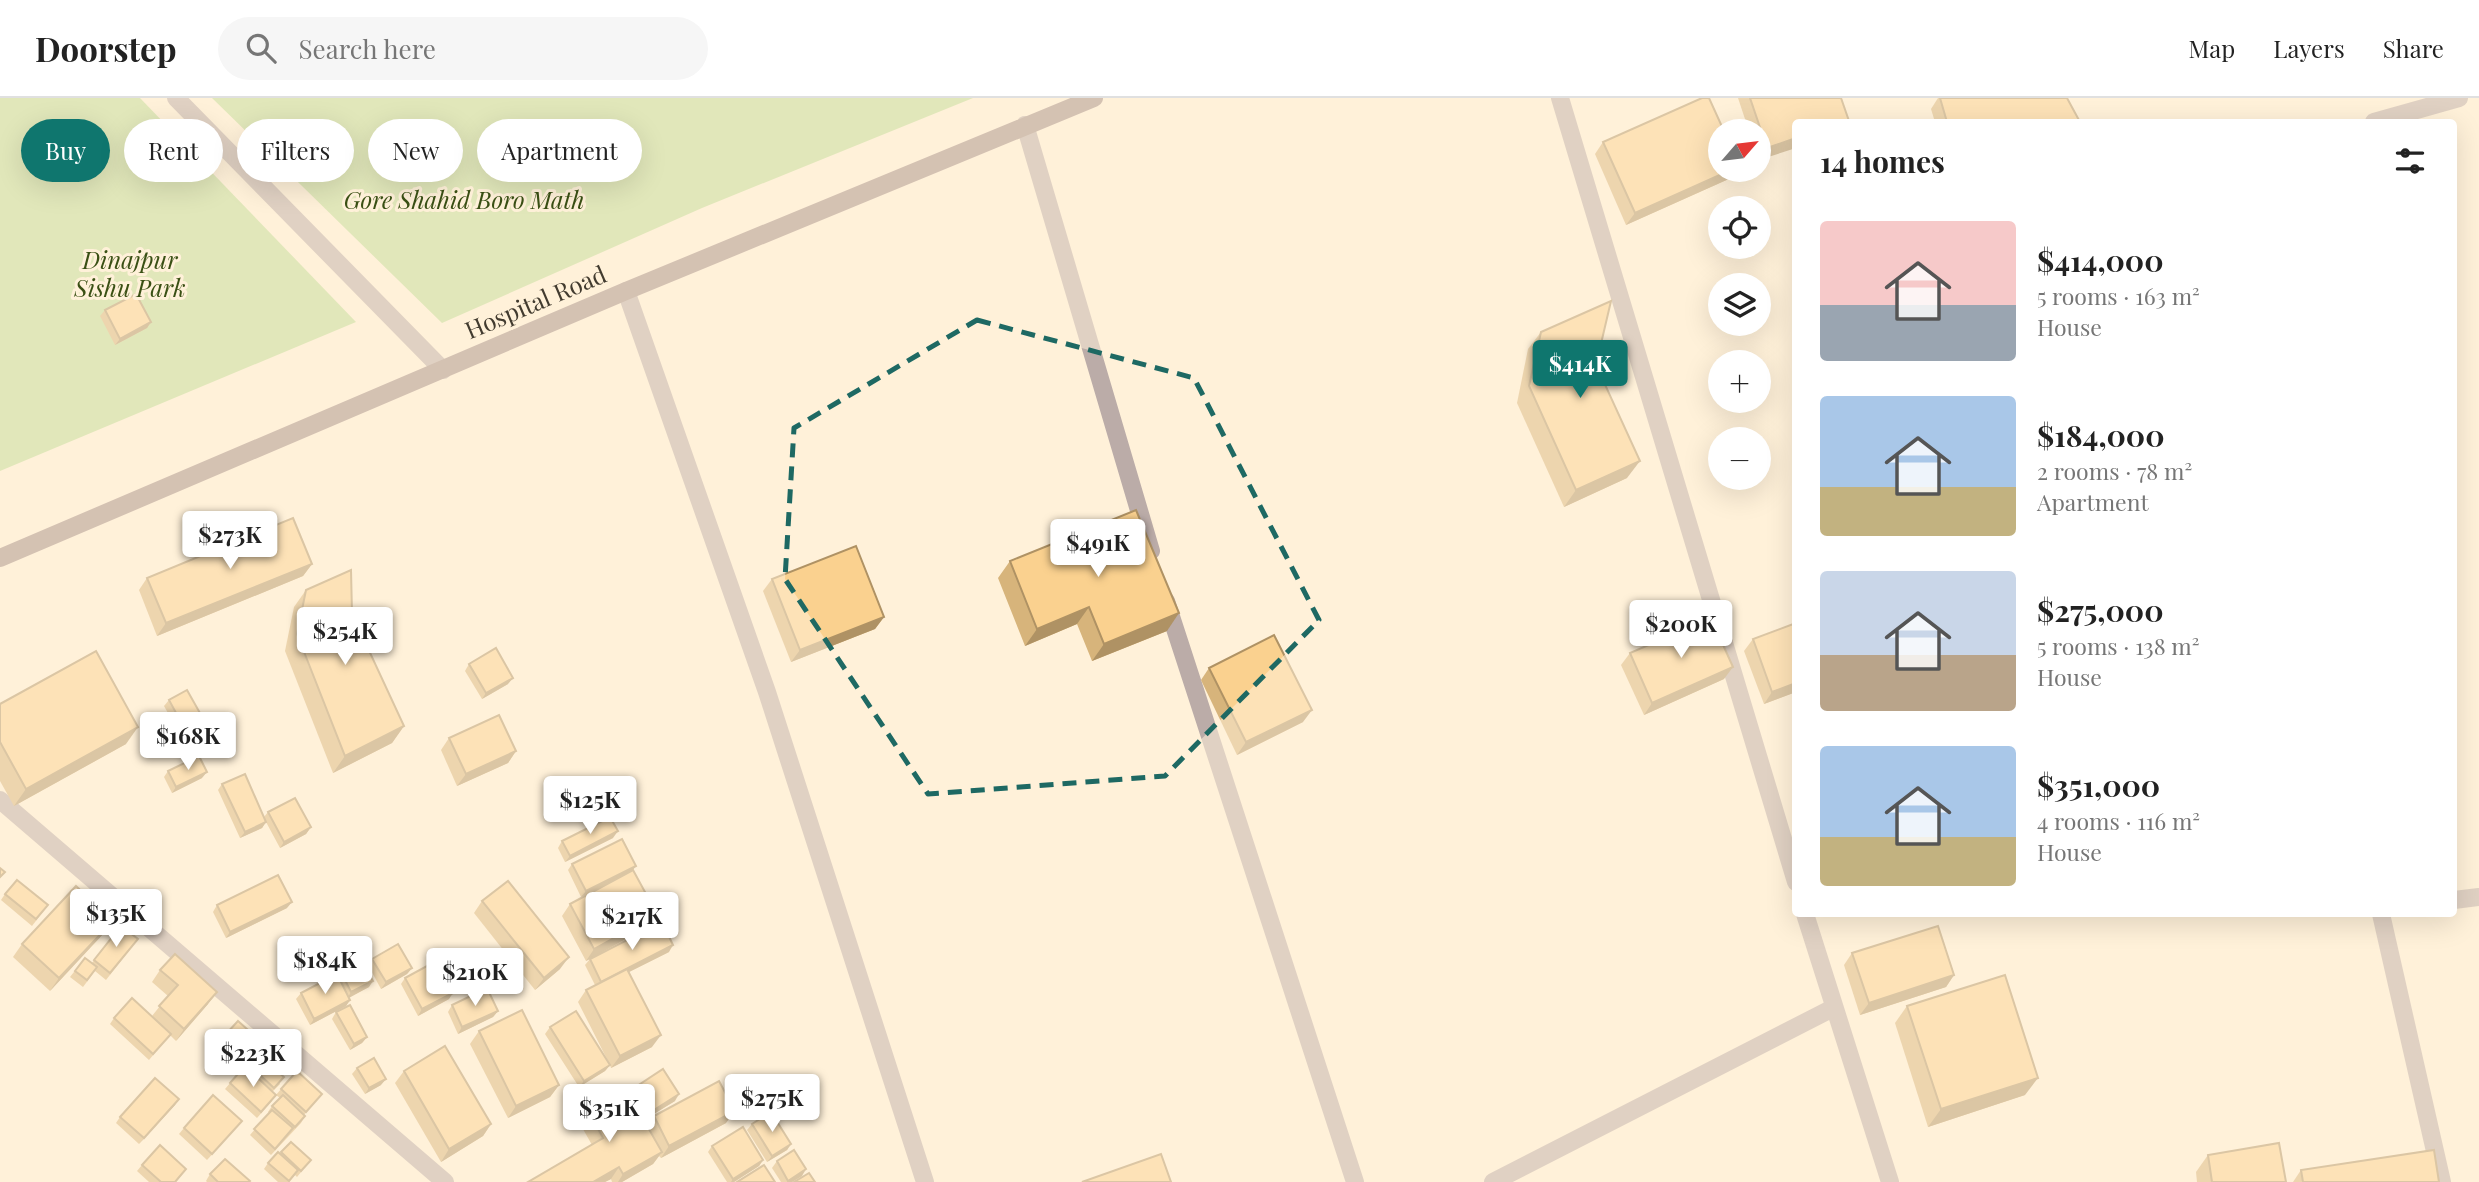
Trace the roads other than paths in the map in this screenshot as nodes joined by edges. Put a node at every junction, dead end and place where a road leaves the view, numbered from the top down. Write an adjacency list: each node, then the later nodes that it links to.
1 (176, 98): 8 (street)
2 (1094, 98): 6 (main road, Hospital Road)
3 (1560, 98): 13 (street)
4 (2459, 98): 5 (street)
5 (2385, 119)
6 (1025, 125): 7 (main road, Hospital Road); 10 (street)
7 (626, 291): 8 (main road, Hospital Road); 20 (street)
8 (443, 370): 9 (main road, Hospital Road)
9 (0, 558)
10 (1154, 563)
11 (1162, 590): 21 (street)
12 (0, 800): 19 (street)
13 (1792, 869)
14 (2479, 897): 15 (street)
15 (2457, 900)
16 (1806, 917): 18 (street)
17 (2382, 917): 24 (street)
18 (1833, 1008): 22 (street); 23 (street)
19 (445, 1182)
20 (925, 1182)
21 (1355, 1182)
22 (1493, 1182)
23 (1890, 1182)
24 (2442, 1182)

